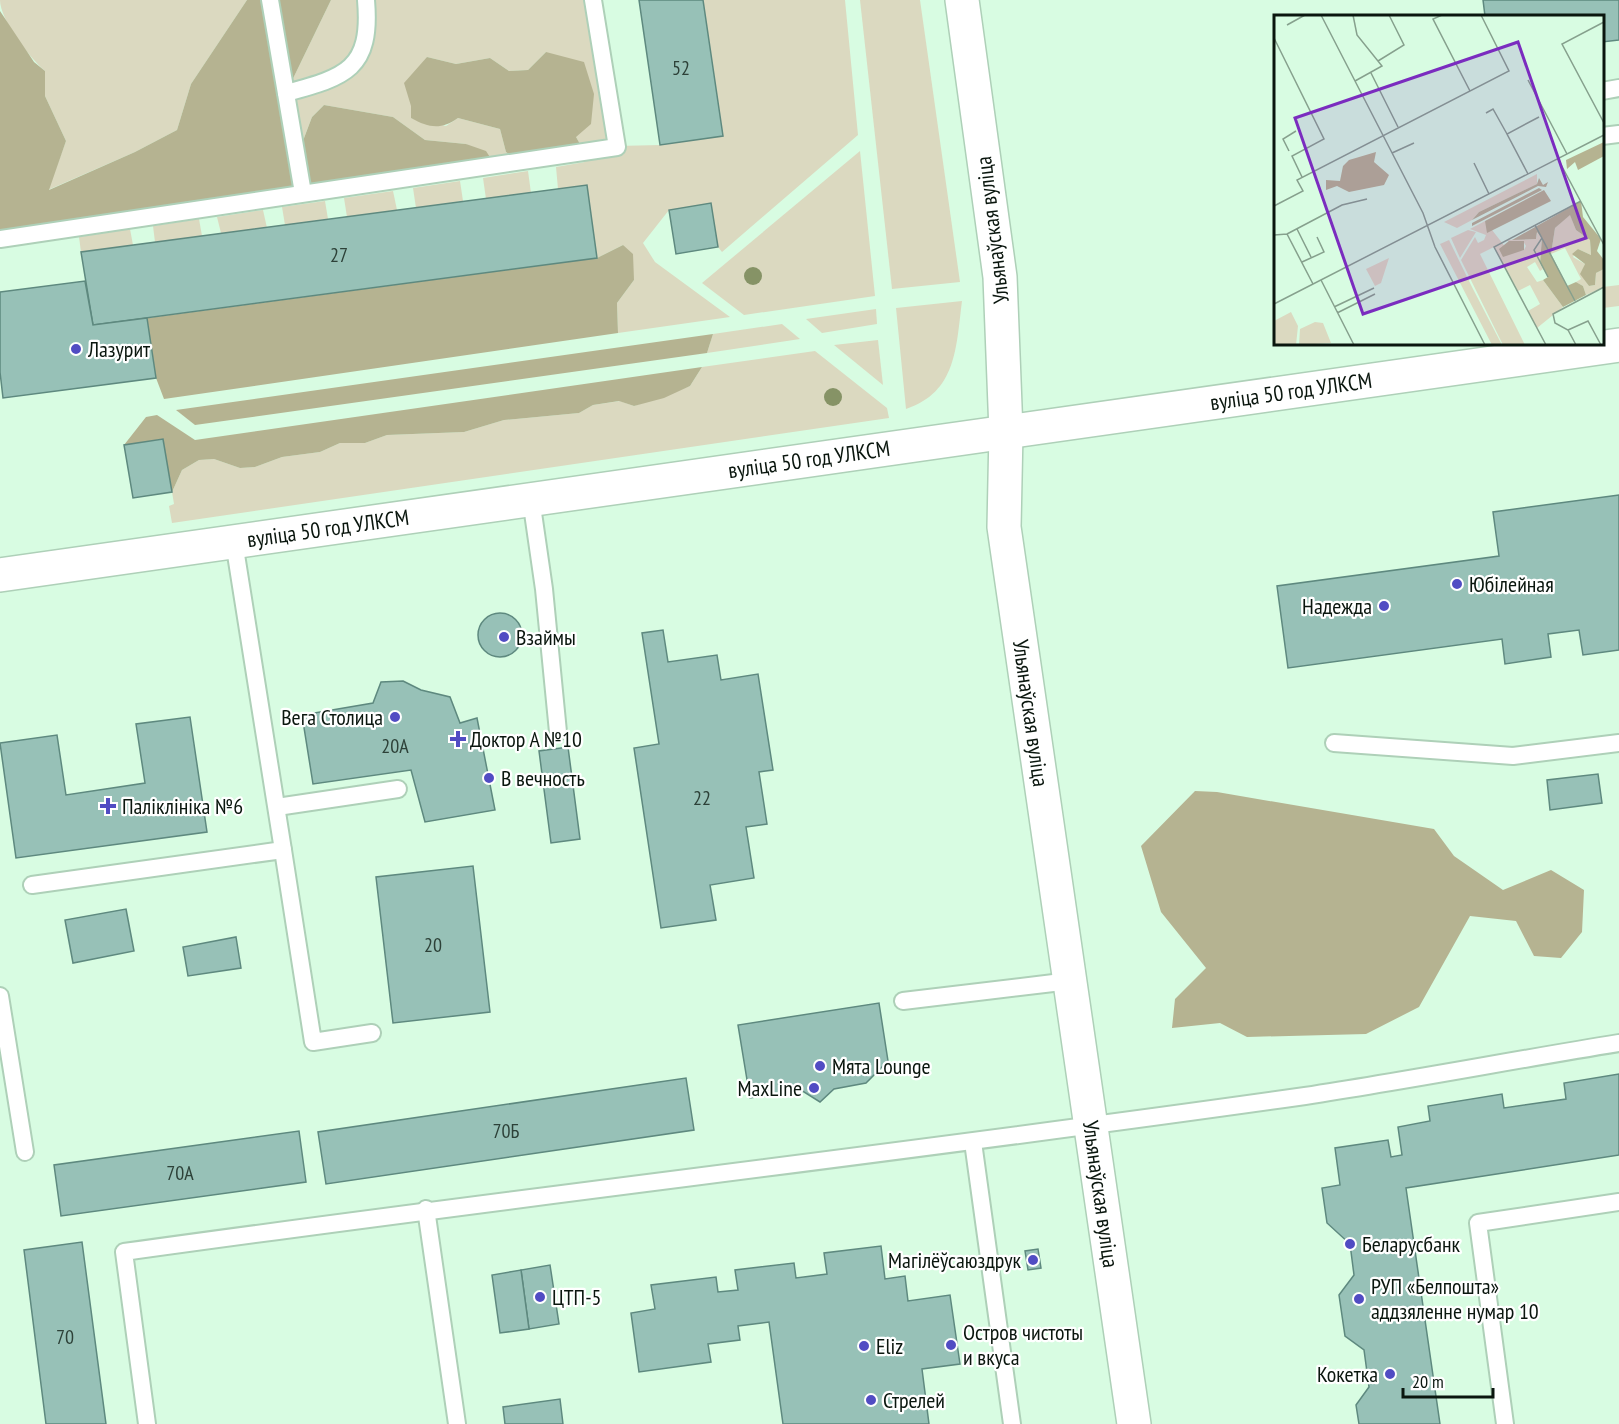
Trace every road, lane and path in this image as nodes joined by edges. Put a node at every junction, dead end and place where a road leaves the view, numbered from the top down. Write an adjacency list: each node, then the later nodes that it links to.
1 (270, 0): 7 (lane)
2 (366, 0): 7 (lane)
3 (593, 0): 10 (lane)
4 (962, 0): 13 (main road, Ульянаўская вуліца)
5 (1619, 88): 6 (lane)
6 (1604, 91)
7 (286, 93): 10 (lane)
8 (1619, 134): 9 (lane)
9 (1604, 136)
10 (303, 193): 11 (lane)
11 (0, 239)
12 (1619, 345): 13 (main road, вуліца 50 год УЛКСМ)
13 (1006, 432): 14 (main road, вуліца 50 год УЛКСМ); 24 (main road, Ульянаўская вуліца)
14 (531, 499): 15 (main road, вуліца 50 год УЛКСМ); 17 (lane)
15 (234, 542): 16 (main road, вуліца 50 год УЛКСМ); 21 (lane)
16 (1, 571)
17 (558, 732)
18 (1334, 743): 19 (lane)
19 (1619, 743)
20 (398, 789): 21 (lane)
21 (277, 807): 22 (lane)
22 (283, 850): 23 (lane); 27 (lane)
23 (32, 885)
24 (1070, 981): 26 (lane); 29 (main road, Ульянаўская вуліца)
25 (0, 996): 31 (lane)
26 (903, 1001)
27 (372, 1033)
28 (1619, 1043): 29 (lane)
29 (1091, 1125): 30 (lane); 37 (main road, Ульянаўская вуліца)
30 (973, 1142): 33 (lane); 36 (lane)
31 (25, 1152)
32 (1619, 1202): 38 (lane)
33 (426, 1209): 34 (lane); 35 (lane)
34 (147, 1424)
35 (457, 1424)
36 (1012, 1424)
37 (1134, 1424)
38 (1504, 1424)

